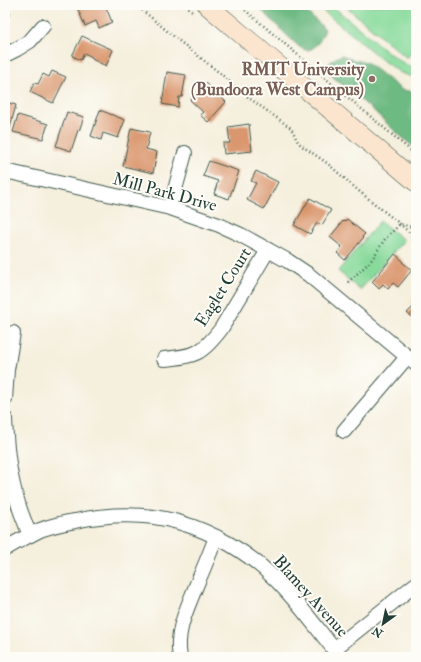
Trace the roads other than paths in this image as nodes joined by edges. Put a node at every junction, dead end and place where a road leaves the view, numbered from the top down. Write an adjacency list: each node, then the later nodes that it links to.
1 (207, 5): 6 (main road)
2 (44, 26): 3 (street)
3 (5, 56)
4 (185, 153): 7 (street)
5 (5, 171): 7 (street, Mill Park Drive)
6 (415, 182)
7 (170, 208): 8 (street, Mill Park Drive)
8 (268, 250): 10 (street, Eaglet Court); 11 (street, Mill Park Drive)
9 (13, 333): 12 (street)
10 (164, 359)
11 (412, 361): 14 (street)
12 (5, 399)
13 (5, 418): 15 (street)
14 (344, 430)
15 (30, 535): 16 (street, Blamey Avenue); 17 (street, Blamey Avenue)
16 (216, 537): 19 (street, Blamey Avenue); 20 (street)
17 (5, 549)
18 (416, 584): 19 (street)
19 (337, 653)
20 (180, 657)

